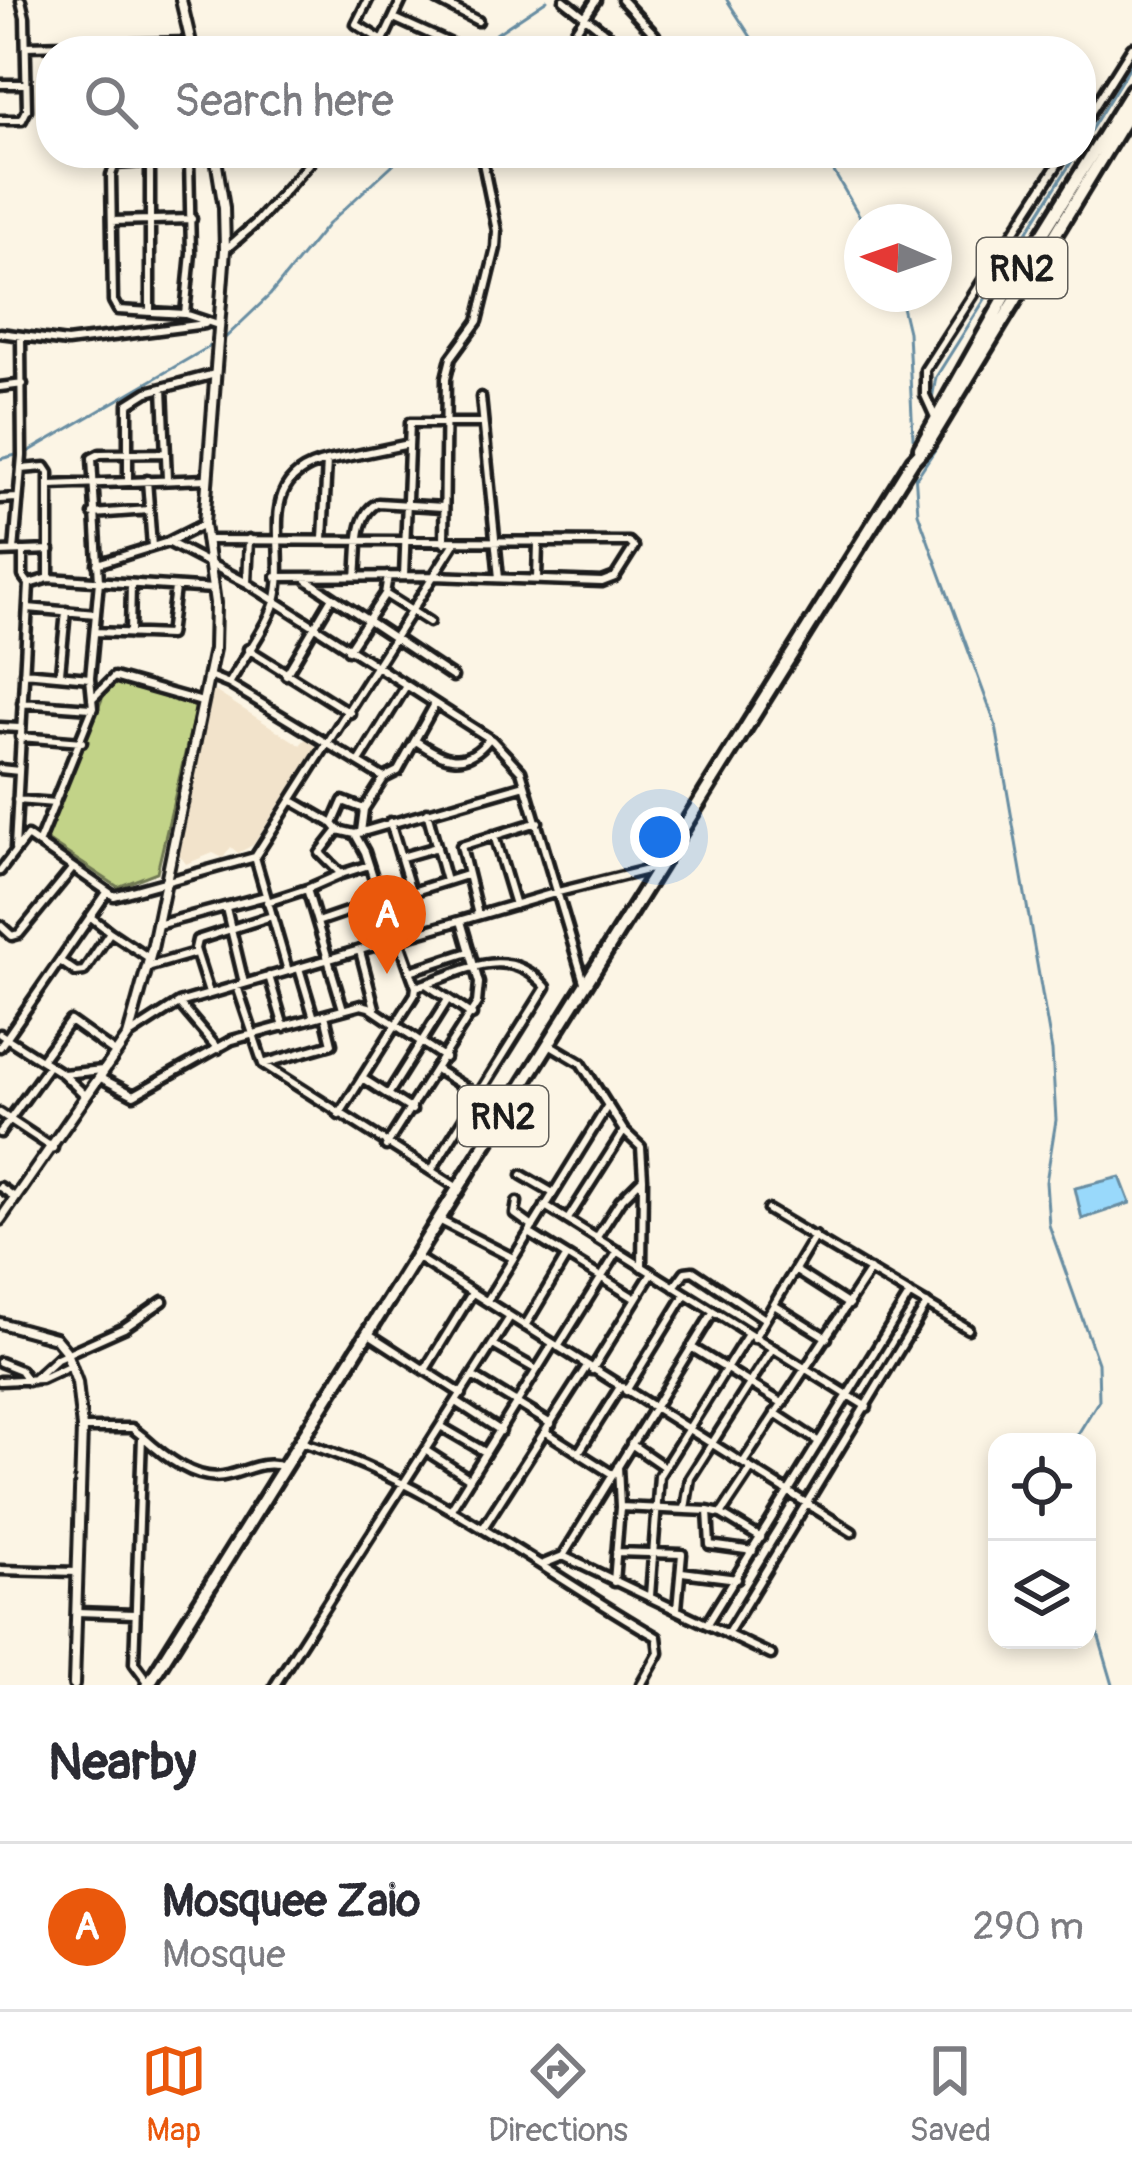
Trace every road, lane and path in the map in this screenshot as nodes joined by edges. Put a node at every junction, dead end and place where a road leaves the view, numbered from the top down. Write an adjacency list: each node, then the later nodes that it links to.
1 (21, 0): 20 (street)
2 (182, 0): 13 (street)
3 (368, 0): 14 (street)
4 (402, 0): 10 (street)
5 (437, 0): 9 (street)
6 (564, 0): 11 (street)
7 (596, 0): 11 (street)
8 (622, 0): 19 (street)
9 (447, 2): 12 (street)
10 (394, 18): 15 (street); 16 (street)
11 (585, 18): 17 (street); 18 (street)
12 (478, 21)
13 (190, 36)
14 (375, 36)
15 (385, 36)
16 (434, 36)
17 (572, 36)
18 (608, 36)
19 (655, 36)
20 (26, 46): 21 (street); 24 (street)
21 (36, 46)
22 (1132, 47): 26 (street)
23 (0, 84): 24 (street)
24 (26, 84): 28 (street)
25 (1132, 90): 29 (highway, RN2)
26 (1096, 104)
27 (1132, 108): 30 (highway, RN2)
28 (0, 121)
29 (1096, 150)
30 (1096, 167)
31 (115, 168): 42 (street)
32 (149, 168): 40 (street)
33 (189, 168): 41 (street)
34 (218, 168): 43 (street)
35 (304, 168): 43 (street)
36 (484, 168): 56 (street)
37 (1055, 168): 54 (street)
38 (1085, 168): 54 (highway, RN2)
39 (1096, 168): 58 (highway, RN2)
40 (151, 219): 41 (street); 42 (street); 44 (street)
41 (192, 219): 45 (street)
42 (112, 221): 44 (street)
43 (225, 250): 46 (street)
44 (150, 312): 45 (street)
45 (185, 314): 46 (street)
46 (215, 328): 48 (street); 49 (street)
47 (0, 333): 48 (street)
48 (21, 337): 50 (street)
49 (215, 374): 52 (street); 63 (street)
50 (22, 384): 51 (street); 62 (street)
51 (0, 388)
52 (163, 388): 59 (street); 60 (street)
53 (481, 397): 55 (street)
54 (935, 418): 58 (highway, RN2)
55 (481, 423): 56 (street); 88 (street)
56 (443, 426): 57 (street); 71 (street)
57 (409, 444): 61 (street); 72 (street)
58 (920, 451): 168 (highway, RN2)
59 (126, 453): 60 (street); 66 (street); 67 (street)
60 (166, 453): 64 (street)
61 (327, 461): 79 (street); 80 (street)
62 (21, 469): 68 (street); 69 (street)
63 (207, 478): 64 (street); 75 (street)
64 (167, 479): 65 (street)
65 (147, 480): 66 (street); 73 (street)
66 (128, 481): 67 (street)
67 (92, 483): 68 (street); 74 (street)
68 (50, 484): 90 (street)
69 (16, 498): 70 (street); 76 (street)
70 (0, 500)
71 (443, 507): 72 (street); 86 (street)
72 (407, 508): 82 (street); 84 (street)
73 (148, 510): 74 (street); 89 (street)
74 (93, 514): 94 (street)
75 (204, 524): 81 (street); 83 (street)
76 (15, 527): 77 (street); 91 (street)
77 (0, 528)
78 (249, 538): 79 (street); 81 (street); 105 (street)
79 (279, 539): 80 (street); 99 (street)
80 (323, 539): 82 (street)
81 (205, 540): 93 (street)
82 (360, 540): 84 (street); 95 (street)
83 (167, 542): 89 (street); 93 (street)
84 (406, 543): 86 (street); 97 (street)
85 (538, 543): 88 (street); 103 (street); 103 (street)
86 (444, 544): 87 (street)
87 (454, 544): 88 (street); 98 (street)
88 (495, 544): 102 (street)
89 (152, 547): 94 (street)
90 (50, 550): 91 (street); 100 (street)
91 (19, 551): 92 (street); 106 (street)
92 (0, 552)
93 (208, 560): 105 (street); 109 (street)
94 (97, 565): 104 (street)
95 (356, 576): 96 (street); 101 (street)
96 (388, 576): 97 (street); 110 (street)
97 (404, 576): 98 (street)
98 (434, 576): 102 (street); 115 (street)
99 (276, 577): 101 (street); 112 (street)
100 (49, 578): 104 (street); 106 (street)
101 (304, 578): 111 (street)
102 (499, 578): 103 (street)
103 (537, 579)
104 (99, 581): 107 (street); 116 (street)
105 (247, 583): 112 (street)
106 (29, 584): 113 (street)
107 (131, 584): 108 (street); 121 (street)
108 (175, 587): 109 (street); 121 (street)
109 (213, 589): 129 (street)
110 (385, 594): 115 (street); 117 (street)
111 (331, 598): 117 (street); 119 (street)
112 (274, 602): 119 (street); 123 (street)
113 (28, 608): 114 (street); 126 (street)
114 (66, 611): 116 (street); 127 (street)
115 (412, 611): 118 (street); 122 (street)
116 (96, 614): 120 (street)
117 (367, 621): 122 (street); 124 (street)
118 (429, 622)
119 (312, 628): 124 (street); 128 (street)
120 (95, 632): 121 (street); 131 (street)
121 (130, 635)
122 (395, 640): 125 (street); 130 (street)
123 (248, 649): 128 (street); 132 (street)
124 (348, 650): 125 (street)
125 (376, 668): 133 (street); 138 (street)
126 (24, 672): 127 (street); 135 (street)
127 (59, 674): 131 (street)
128 (286, 675): 138 (street)
129 (209, 676): 132 (street); 134 (street)
130 (454, 677)
131 (91, 678): 137 (street)
132 (229, 684): 144 (street)
133 (406, 686): 136 (street); 145 (street)
134 (202, 702): 137 (street); 173 (street)
135 (22, 703): 137 (street); 140 (street)
136 (435, 704): 141 (street); 142 (street)
137 (91, 705): 143 (street)
138 (350, 712): 144 (street)
139 (0, 727): 140 (street)
140 (20, 733): 143 (street); 147 (street)
141 (489, 739): 142 (street); 149 (street)
142 (416, 741): 148 (street)
143 (82, 742): 152 (street)
144 (328, 744): 145 (street); 151 (street)
145 (359, 762): 148 (street)
146 (0, 769): 147 (street)
147 (20, 771): 150 (street)
148 (384, 778): 153 (street)
149 (525, 785): 154 (street); 156 (street)
150 (17, 800): 152 (street); 157 (street)
151 (293, 801): 158 (street); 165 (street)
152 (56, 802): 162 (street)
153 (364, 809): 158 (street); 159 (street)
154 (428, 812): 155 (street); 163 (street)
155 (390, 822): 159 (street); 166 (street)
156 (538, 822): 160 (street); 177 (street)
157 (14, 827): 161 (street); 164 (street)
158 (336, 827): 159 (street); 171 (street)
159 (358, 833): 167 (street)
160 (494, 835): 172 (street); 181 (street)
161 (27, 836): 162 (street); 164 (street)
162 (38, 844): 169 (street)
163 (436, 847): 166 (street); 174 (street)
164 (15, 848): 170 (street)
165 (256, 857): 173 (street); 179 (street)
166 (402, 857): 176 (street)
167 (369, 865): 171 (street); 180 (street)
168 (659, 867): 177 (street); 207 (highway, RN2)
169 (73, 868): 178 (street); 188 (street)
170 (0, 871)
171 (341, 874): 175 (street)
172 (467, 874): 174 (street); 183 (street)
173 (166, 881): 178 (street); 189 (street)
174 (446, 881): 176 (street)
175 (307, 889): 179 (street); 187 (street)
176 (412, 892): 192 (street)
177 (558, 892): 181 (street); 207 (street)
178 (106, 894): 185 (street)
179 (267, 899): 182 (street); 184 (street)
180 (381, 900): 187 (street); 193 (street)
181 (514, 905): 183 (street)
182 (226, 908): 189 (street); 190 (street)
183 (478, 915): 186 (street)
184 (272, 916): 190 (street); 203 (street)
185 (91, 917): 191 (street); 198 (street)
186 (460, 920): 192 (street); 195 (street)
187 (317, 922): 197 (street)
188 (0, 925)
189 (157, 925): 199 (street)
190 (230, 928): 196 (street); 206 (street)
191 (110, 932): 198 (street); 199 (street)
192 (423, 932): 193 (street)
193 (397, 941): 194 (street); 202 (street)
194 (359, 950): 197 (street); 213 (street)
195 (471, 952): 201 (street); 202 (street)
196 (196, 953): 199 (street); 209 (street)
197 (328, 960): 200 (street); 212 (street)
198 (60, 961): 220 (street)
199 (148, 963): 221 (street)
200 (298, 968): 203 (street); 216 (street)
201 (475, 969): 205 (street); 215 (street); 236 (street)
202 (410, 970): 208 (street)
203 (288, 971): 204 (street)
204 (269, 976): 206 (street); 218 (street)
205 (426, 984): 208 (street); 210 (street)
206 (240, 985): 209 (street); 219 (street)
207 (585, 985): 223 (highway, RN2)
208 (416, 987): 217 (street)
209 (209, 994): 211 (street)
210 (447, 1000): 215 (street); 222 (street)
211 (178, 1004): 221 (street); 225 (street)
212 (343, 1010): 213 (street); 214 (street)
213 (376, 1011): 217 (street)
214 (325, 1015): 216 (street); 229 (street)
215 (472, 1015): 227 (street)
216 (314, 1018): 218 (street)
217 (397, 1026): 222 (street); 233 (street)
218 (284, 1027): 219 (street)
219 (251, 1035): 225 (street); 229 (street)
220 (3, 1036): 224 (street); 228 (street)
221 (128, 1036): 226 (street)
222 (420, 1042): 227 (street); 234 (street)
223 (549, 1044): 237 (street); 250 (highway, RN2)
224 (0, 1047)
225 (218, 1049): 231 (street)
226 (116, 1053): 228 (street); 231 (street)
227 (446, 1058): 230 (street)
228 (44, 1064): 232 (street); 241 (street)
229 (262, 1064): 240 (street)
230 (437, 1070): 236 (street); 238 (street)
231 (101, 1073): 232 (street); 235 (street)
232 (63, 1074): 235 (street)
233 (362, 1078): 234 (street); 240 (street)
234 (388, 1095): 238 (street)
235 (86, 1096): 245 (street)
236 (479, 1096): 246 (street)
237 (608, 1105): 242 (street); 251 (street)
238 (412, 1110): 244 (street)
239 (0, 1113): 241 (street)
240 (339, 1115): 244 (street)
241 (10, 1119): 243 (street); 245 (street)
242 (624, 1131): 248 (street); 257 (street)
243 (0, 1133)
244 (386, 1146): 246 (street)
245 (52, 1148): 253 (street)
246 (431, 1172): 250 (street)
247 (522, 1175): 251 (street)
248 (643, 1178): 262 (street); 267 (street)
249 (0, 1187): 253 (street)
250 (458, 1188): 259 (highway, RN2)
251 (553, 1193): 255 (street)
252 (0, 1199): 253 (street)
253 (13, 1202): 258 (street)
254 (518, 1202): 260 (street)
255 (545, 1206): 257 (street); 260 (street)
256 (768, 1210): 261 (street)
257 (568, 1219): 262 (street)
258 (0, 1220)
259 (440, 1220): 265 (highway, RN2); 266 (street)
260 (531, 1230): 264 (street); 266 (street)
261 (815, 1236): 268 (street); 269 (street)
262 (597, 1237): 263 (street)
263 (618, 1251): 267 (street); 271 (street)
264 (567, 1256): 271 (street); 286 (street)
265 (416, 1258): 273 (street); 288 (highway, RN2)
266 (513, 1258): 278 (street)
267 (642, 1267): 270 (street)
268 (795, 1270): 279 (street); 281 (street)
269 (870, 1270): 274 (street); 281 (street)
270 (652, 1273): 272 (street); 276 (street)
271 (601, 1277): 276 (street); 292 (street)
272 (674, 1287): 275 (street); 284 (street)
273 (472, 1293): 278 (street); 301 (street)
274 (910, 1294): 280 (street); 308 (street)
275 (685, 1295): 282 (street); 307 (street)
276 (636, 1299): 298 (street)
277 (164, 1300): 295 (street)
278 (486, 1303): 283 (street)
279 (774, 1304): 284 (street); 290 (street)
280 (927, 1304): 287 (street); 312 (street)
281 (849, 1305): 290 (street)
282 (713, 1312): 289 (street); 293 (street)
283 (510, 1317): 286 (street); 291 (street)
284 (765, 1319): 289 (street)
285 (0, 1323): 295 (street)
286 (525, 1326): 292 (street)
287 (968, 1329)
288 (369, 1334): 301 (street); 321 (highway, RN2)
289 (751, 1336): 294 (street); 299 (street)
290 (827, 1338): 300 (street)
291 (493, 1345): 302 (street); 303 (street)
292 (555, 1345): 298 (street); 302 (street)
293 (691, 1347): 299 (street); 313 (street)
294 (772, 1349): 300 (street); 306 (street)
295 (67, 1353): 297 (street); 304 (street)
296 (0, 1362): 304 (street)
297 (72, 1365): 304 (street); 316 (street)
298 (589, 1368): 307 (street); 317 (street)
299 (726, 1369): 306 (street); 318 (street)
300 (806, 1369): 308 (street); 310 (street)
301 (425, 1370): 309 (street)
302 (537, 1371): 311 (street)
303 (474, 1377): 309 (street); 311 (street)
304 (30, 1380): 305 (street)
305 (0, 1381)
306 (752, 1385): 310 (street); 324 (street)
307 (623, 1389): 313 (street); 327 (street)
308 (847, 1396): 312 (street); 322 (street)
309 (460, 1398): 315 (street); 319 (street)
310 (782, 1403): 314 (street)
311 (517, 1404): 317 (street); 319 (street)
312 (867, 1407): 336 (street)
313 (653, 1410): 318 (street); 323 (street)
314 (775, 1413): 322 (street); 330 (street)
315 (442, 1427): 325 (street); 326 (street)
316 (82, 1428): 320 (street); 352 (street)
317 (548, 1428): 327 (street); 343 (street)
318 (687, 1430): 324 (street); 329 (street)
319 (500, 1431): 326 (street)
320 (142, 1436): 331 (street); 359 (street)
321 (301, 1442): 331 (highway, RN2); 334 (street)
322 (819, 1442): 335 (street)
323 (631, 1444): 328 (street); 329 (street)
324 (713, 1445): 330 (street); 340 (street)
325 (427, 1451): 333 (street); 334 (street)
326 (485, 1452): 333 (street)
327 (579, 1452): 332 (street)
328 (618, 1465): 332 (street); 337 (street)
329 (663, 1466): 338 (street)
330 (747, 1466): 335 (street); 342 (street)
331 (284, 1467): 363 (highway, RN2)
332 (612, 1474): 349 (street)
333 (470, 1479): 339 (street)
334 (404, 1486): 339 (street); 365 (street)
335 (788, 1493): 336 (street); 345 (street)
336 (806, 1505): 344 (street); 361 (street)
337 (620, 1507): 338 (street); 347 (street)
338 (656, 1508): 340 (street); 348 (street)
339 (451, 1509): 343 (street)
340 (685, 1509): 341 (street)
341 (708, 1511): 342 (street); 346 (street)
342 (721, 1514): 345 (street)
343 (483, 1528): 350 (street)
344 (852, 1532)
345 (760, 1538): 346 (street)
346 (753, 1551): 354 (street)
347 (616, 1552): 348 (street); 355 (street)
348 (652, 1554): 353 (street); 356 (street)
349 (563, 1556): 350 (street); 355 (street)
350 (541, 1565): 366 (street)
351 (0, 1570): 352 (street)
352 (76, 1572): 358 (street)
353 (682, 1572): 354 (street); 357 (street)
354 (736, 1579): 360 (street)
355 (614, 1582): 356 (street)
356 (650, 1596): 357 (street)
357 (677, 1609): 360 (street)
358 (76, 1612): 359 (street); 364 (street)
359 (134, 1614): 363 (street)
360 (708, 1622): 361 (street)
361 (728, 1633): 362 (street)
362 (771, 1655)
363 (149, 1684)
364 (74, 1685)
365 (275, 1685)
366 (641, 1685)

